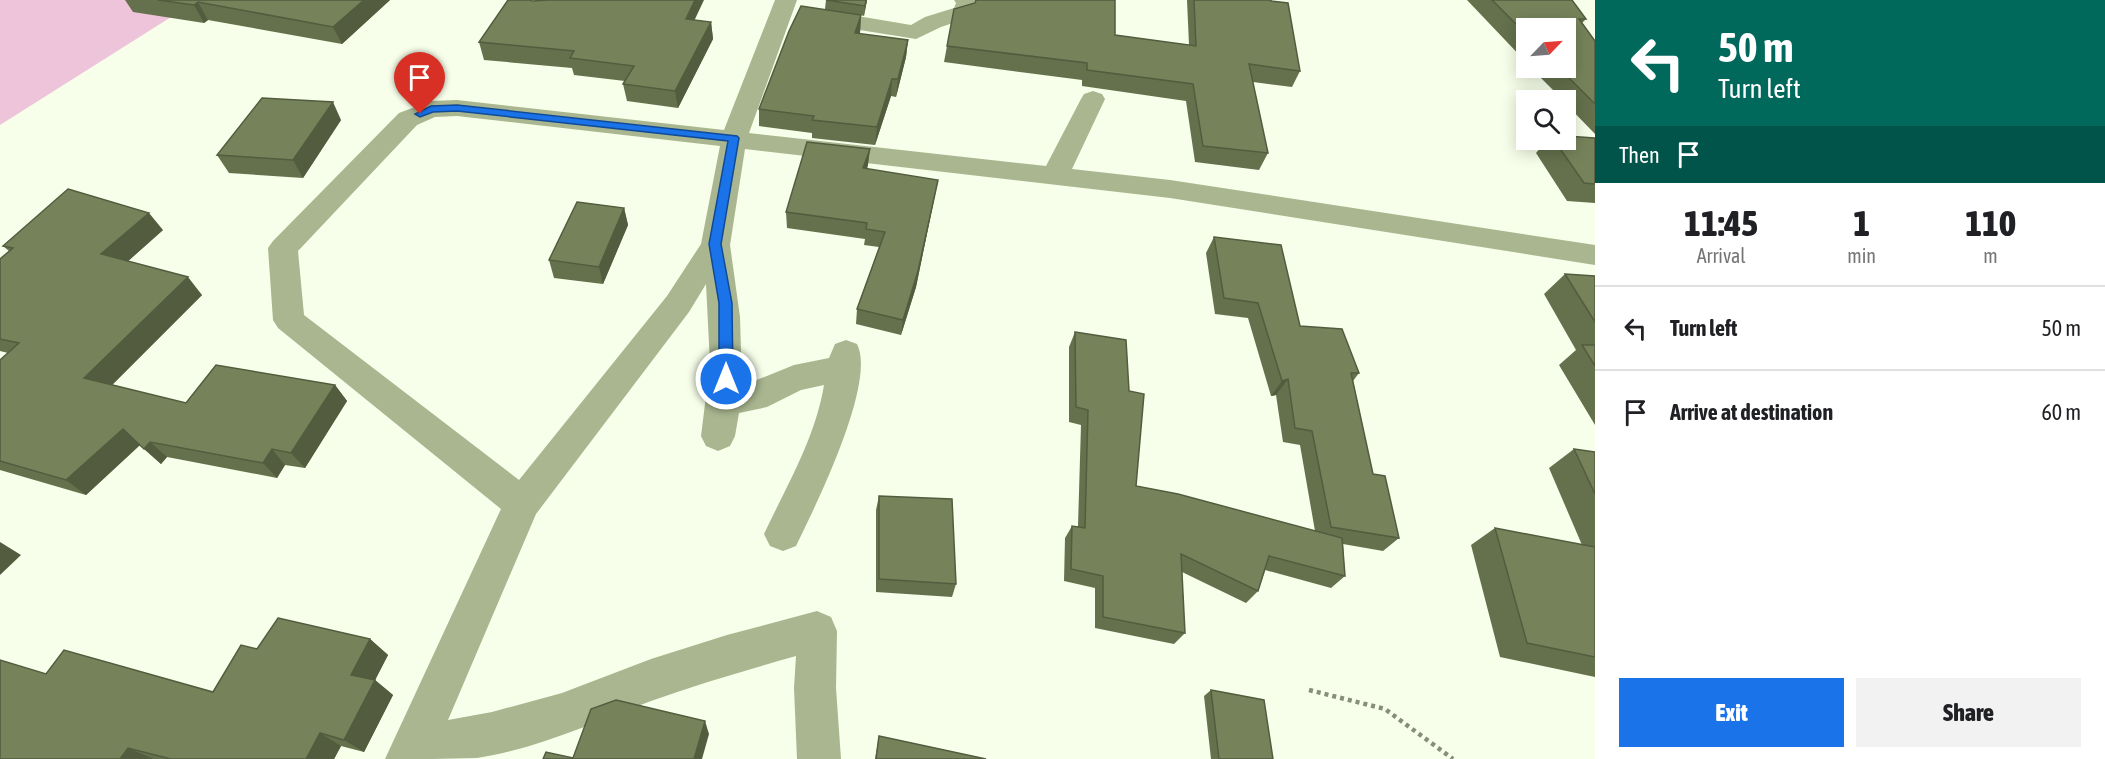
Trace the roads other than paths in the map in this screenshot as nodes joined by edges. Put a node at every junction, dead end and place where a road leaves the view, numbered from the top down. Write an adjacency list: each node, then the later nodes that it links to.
1 (965, 0): 2 (street)
2 (783, 5): 4 (street)
3 (1093, 99): 5 (street)
4 (734, 138): 5 (street); 6 (street); 10 (street)
5 (1054, 177): 7 (street)
6 (715, 244): 8 (street); 10 (street)
7 (1595, 255)
8 (726, 402): 9 (street); 11 (street)
9 (718, 436)
10 (522, 504): 12 (street)
11 (783, 534)
12 (410, 753): 13 (street)
13 (819, 759)

